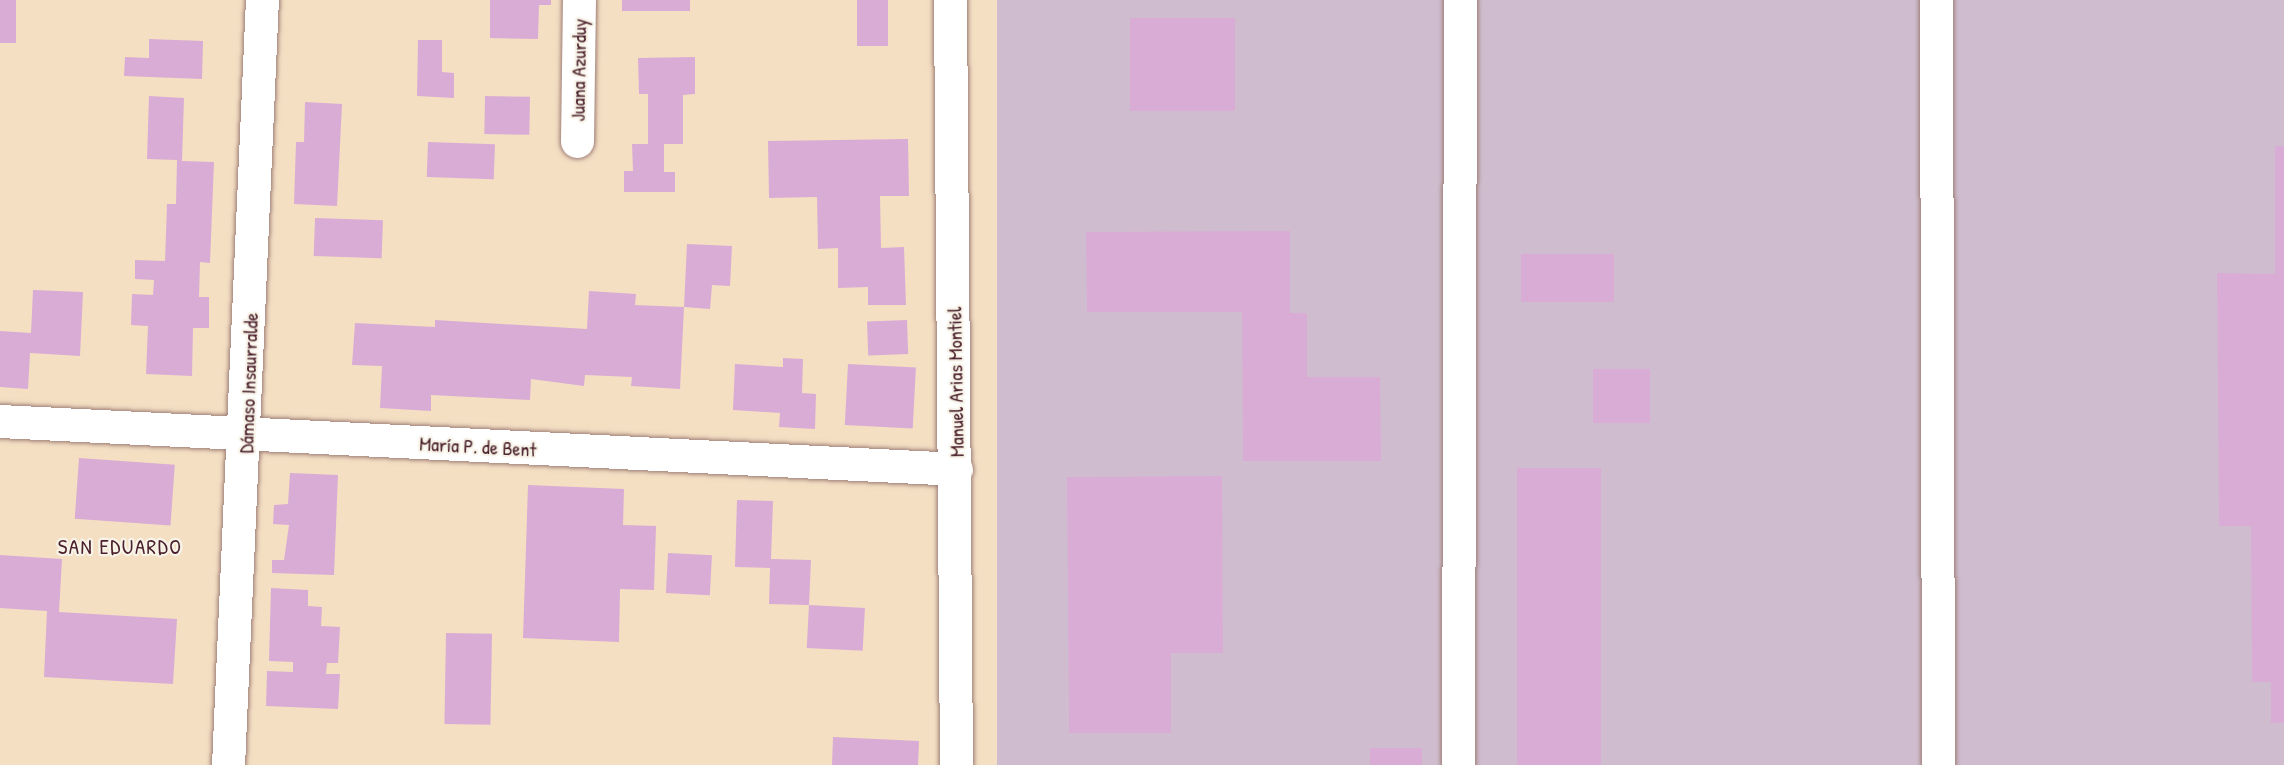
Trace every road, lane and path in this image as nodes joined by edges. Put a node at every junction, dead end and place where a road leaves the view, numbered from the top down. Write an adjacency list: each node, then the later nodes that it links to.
1 (262, 0): 8 (street, Dámaso Insaurralde)
2 (579, 0): 6 (street, Juana Azurduy)
3 (950, 0): 9 (street, Manuel Arias Montiel)
4 (1460, 0): 12 (street)
5 (1936, 0): 13 (street)
6 (577, 141)
7 (0, 421): 8 (street, María P. de Bent)
8 (247, 435): 9 (street, María P. de Bent); 10 (street, Dámaso Insaurralde)
9 (956, 469): 11 (street, Manuel Arias Montiel)
10 (228, 765)
11 (956, 765)
12 (1458, 765)
13 (1938, 765)

